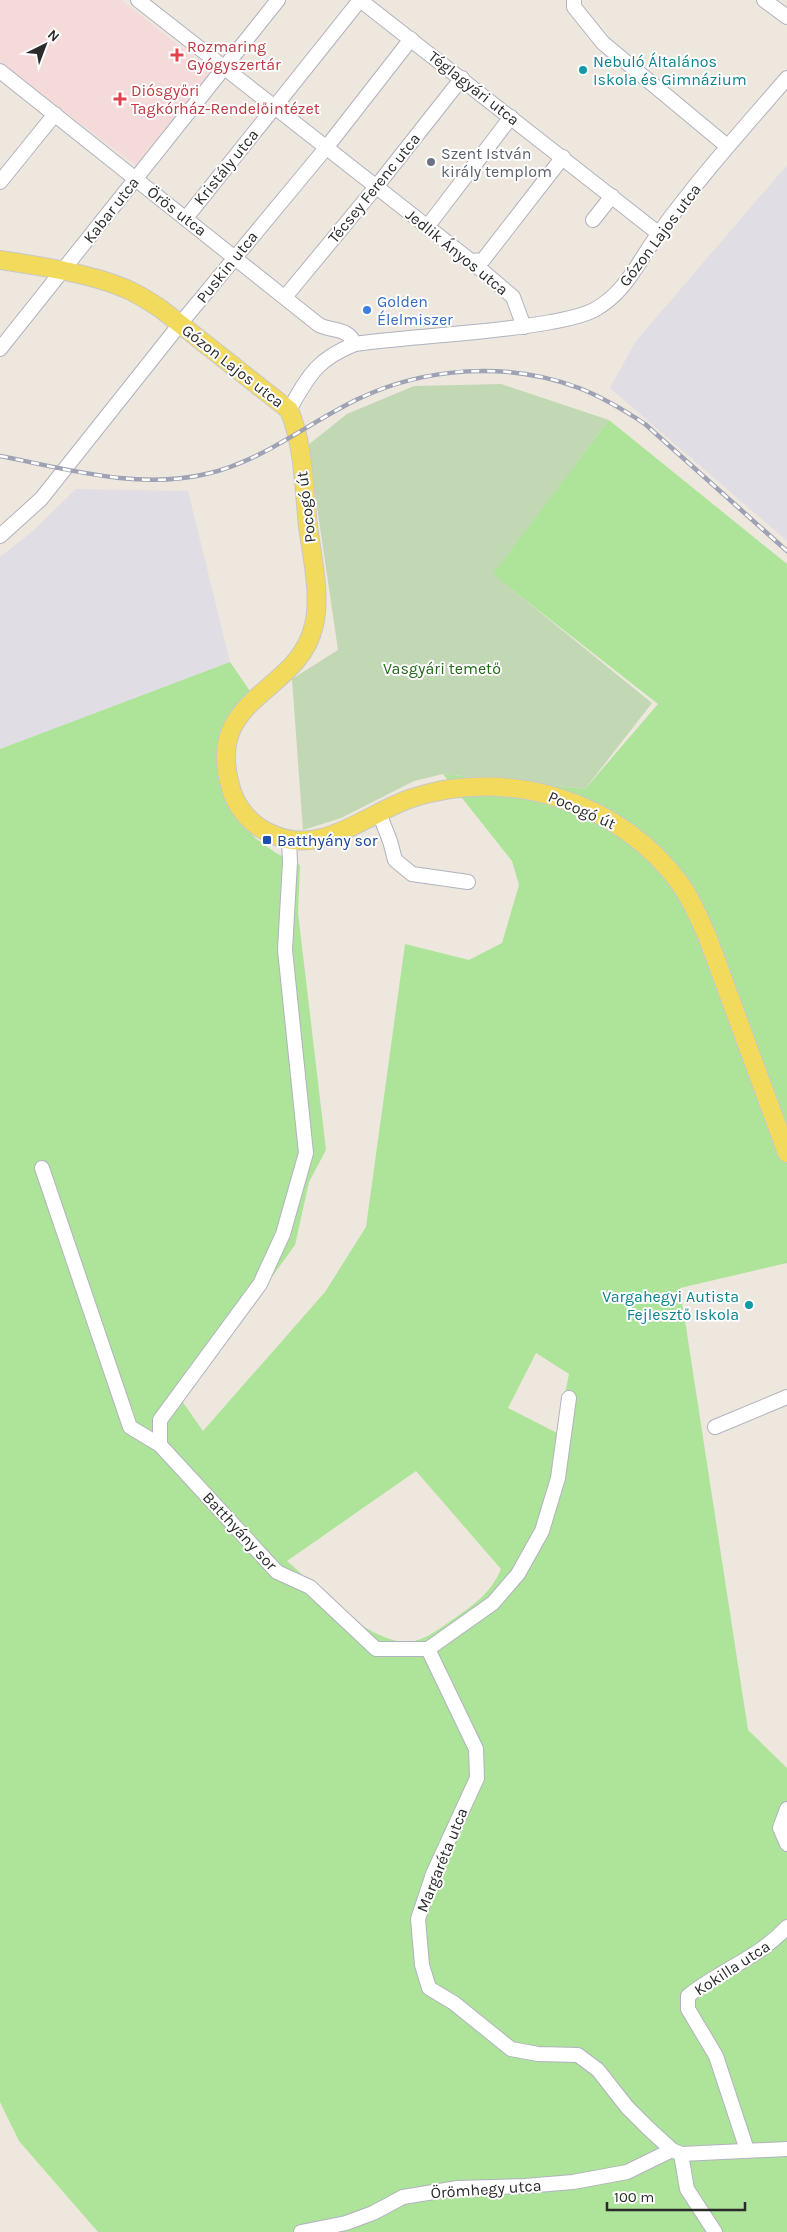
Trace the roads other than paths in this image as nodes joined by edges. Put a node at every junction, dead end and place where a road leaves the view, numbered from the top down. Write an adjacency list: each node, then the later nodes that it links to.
1 (278, 0): 8 (street, Kabar utca)
2 (360, 0): 7 (street, Téglagyári utca); 12 (street, Kristály utca)
3 (574, 0): 15 (street)
4 (764, 0): 6 (street)
5 (141, 1): 8 (street, Jedlik Ányos utca)
6 (787, 17)
7 (411, 40): 10 (street, Téglagyári utca); 16 (street, Puskin utca)
8 (224, 68): 12 (street, Jedlik Ányos utca); 18 (street, Kabar utca)
9 (0, 71): 13 (street, Örös utca)
10 (462, 78): 14 (street, Téglagyári utca); 20 (street, Técsey Ferenc utca)
11 (787, 78): 15 (street, Gózon Lajos utca)
12 (274, 107): 16 (street, Jedlik Ányos utca); 22 (street, Kristály utca)
13 (55, 114): 18 (street, Örös utca); 19 (street)
14 (511, 117): 17 (street, Téglagyári utca); 24 (street)
15 (728, 146): 25 (street, Gózon Lajos utca)
16 (326, 148): 20 (street, Jedlik Ányos utca); 26 (street, Puskin utca)
17 (562, 157): 21 (street, Téglagyári utca); 28 (street)
18 (136, 178): 22 (street, Örös utca); 29 (street, Kabar utca)
19 (0, 182)
20 (376, 187): 24 (street, Jedlik Ányos utca); 30 (street, Técsey Ferenc utca)
21 (612, 196): 23 (street); 25 (street, Téglagyári utca)
22 (186, 218): 26 (street, Örös utca)
23 (593, 220)
24 (427, 227): 28 (street, Jedlik Ányos utca)
25 (658, 233): 32 (street, Gózon Lajos utca)
26 (235, 257): 30 (street, Örös utca); 31 (street, Puskin utca)
27 (0, 260): 29 (main road, Gózon Lajos utca)
28 (471, 262): 32 (street, Jedlik Ányos utca)
29 (63, 272): 31 (main road, Gózon Lajos utca); 34 (street, Kabar utca)
30 (285, 298): 33 (street, Örös utca)
31 (180, 324): 35 (main road, Gózon Lajos utca); 36 (street, Puskin utca)
32 (524, 327): 33 (street, Gózon Lajos utca)
33 (355, 344): 35 (street, Gózon Lajos utca)
34 (0, 349)
35 (288, 410): 38 (main road, Pocogó út)
36 (0, 536)
37 (379, 812): 38 (main road, Pocogó út); 39 (street); 40 (main road, Pocogó út)
38 (289, 841): 45 (street)
39 (468, 882)
40 (787, 1152)
41 (42, 1168): 45 (street, Batthyány sor)
42 (787, 1396): 44 (street)
43 (569, 1398): 46 (street)
44 (715, 1428)
45 (160, 1445): 46 (street, Batthyány sor)
46 (428, 1649): 52 (street, Margaréta utca)
47 (787, 1809): 48 (street)
48 (787, 1844)
49 (787, 1927): 51 (street, Kokilla utca)
50 (787, 2149): 51 (street)
51 (747, 2150): 52 (street)
52 (677, 2152): 53 (street, Örömhegy utca); 54 (street)
53 (302, 2232)
54 (715, 2232)

